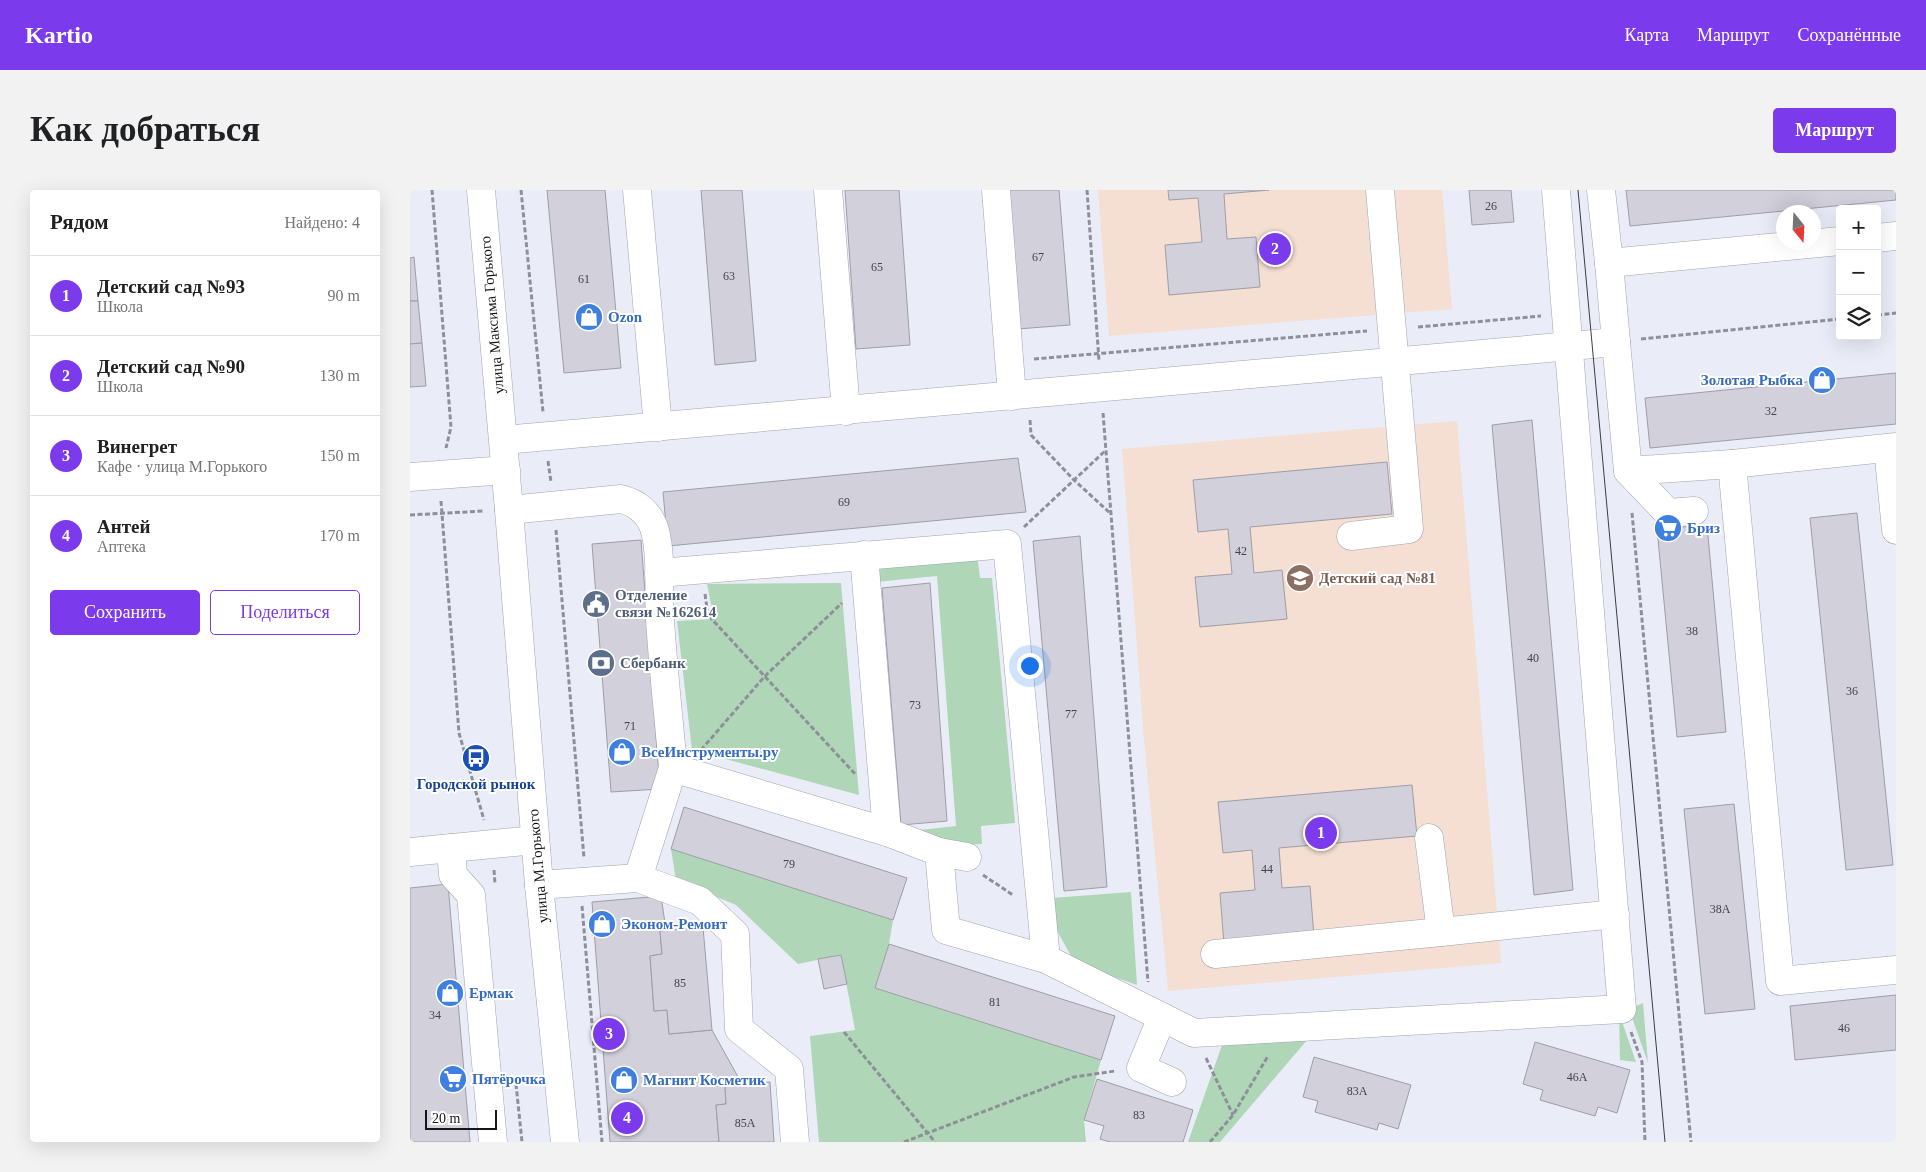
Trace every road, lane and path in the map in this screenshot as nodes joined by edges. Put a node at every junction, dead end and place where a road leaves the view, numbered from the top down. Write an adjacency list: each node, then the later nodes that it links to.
1 (481, 190): 29 (street, улица Максима Горького)
2 (521, 190): 28 (path)
3 (637, 190): 27 (street)
4 (828, 190): 26 (street)
5 (996, 190): 22 (street)
6 (1087, 190): 21 (path)
7 (1380, 190): 18 (street)
8 (1556, 190): 15 (street)
9 (1601, 190): 13 (street)
10 (1896, 236): 11 (street)
11 (1881, 238)
12 (1836, 241): 13 (street)
13 (1609, 263): 19 (street)
14 (1896, 313): 16 (path)
15 (1566, 314): 18 (path); 20 (street)
16 (1881, 315)
17 (1836, 319): 19 (path)
18 (1392, 329): 21 (path); 23 (street)
19 (1616, 342): 20 (street); 34 (street)
20 (1569, 346): 23 (street); 62 (street)
21 (1098, 354): 22 (path); 24 (path)
22 (1009, 361): 25 (street)
23 (1395, 362): 24 (street); 44 (street)
24 (1100, 388): 25 (street); 31 (path)
25 (1020, 395): 26 (street); 36 (path)
26 (846, 410): 27 (street)
27 (658, 427): 28 (street)
28 (545, 437): 29 (street); 37 (path)
29 (504, 440): 33 (street, улица М.Горького)
30 (1892, 447): 32 (street); 43 (street)
31 (1106, 450): 36 (path); 41 (path)
32 (1732, 464): 34 (street); 66 (street)
33 (506, 470): 35 (street); 38 (street, улица М.Горького)
34 (1628, 470): 40 (street)
35 (410, 477)
36 (1074, 480): 41 (path); 45 (path)
37 (554, 506): 38 (street); 48 (street); 59 (path)
38 (509, 510): 42 (path); 54 (street, улица М.Горького)
39 (1632, 510): 84 (path)
40 (1694, 511)
41 (1111, 513): 68 (path)
42 (410, 515)
43 (1896, 530)
44 (1351, 536)
45 (1008, 544): 46 (street); 61 (street)
46 (865, 568): 47 (street); 49 (path); 52 (street)
47 (701, 569): 48 (street); 49 (path)
48 (659, 573): 50 (street)
49 (764, 676): 50 (path); 51 (path)
50 (678, 770): 52 (street); 58 (street)
51 (858, 778)
52 (887, 832): 57 (street)
53 (1429, 838): 63 (street)
54 (535, 840): 55 (street); 60 (street, улица М.Горького)
55 (451, 848): 56 (street); 76 (street)
56 (410, 852)
57 (953, 855): 61 (path); 65 (street)
58 (638, 878): 59 (street); 79 (street)
59 (586, 882): 60 (street); 78 (path)
60 (539, 885): 77 (street, улица М.Горького)
61 (1041, 914): 65 (street)
62 (1615, 914): 63 (street); 67 (street)
63 (1441, 932): 64 (street)
64 (1215, 954)
65 (1046, 959): 68 (street)
66 (1896, 970)
67 (1622, 1009): 69 (street); 83 (path)
68 (1156, 1014): 71 (street); 72 (street)
69 (1284, 1028): 71 (street); 74 (path)
70 (844, 1032): 75 (path)
71 (1194, 1033): 74 (path)
72 (1141, 1068): 73 (street); 75 (path)
73 (1172, 1082)
74 (1233, 1115): 82 (path)
75 (928, 1133): 80 (path); 81 (path)
76 (493, 1142)
77 (565, 1142)
78 (602, 1142)
79 (795, 1142)
80 (904, 1142)
81 (935, 1142)
82 (1210, 1142)
83 (1645, 1142)
84 (1691, 1142)

